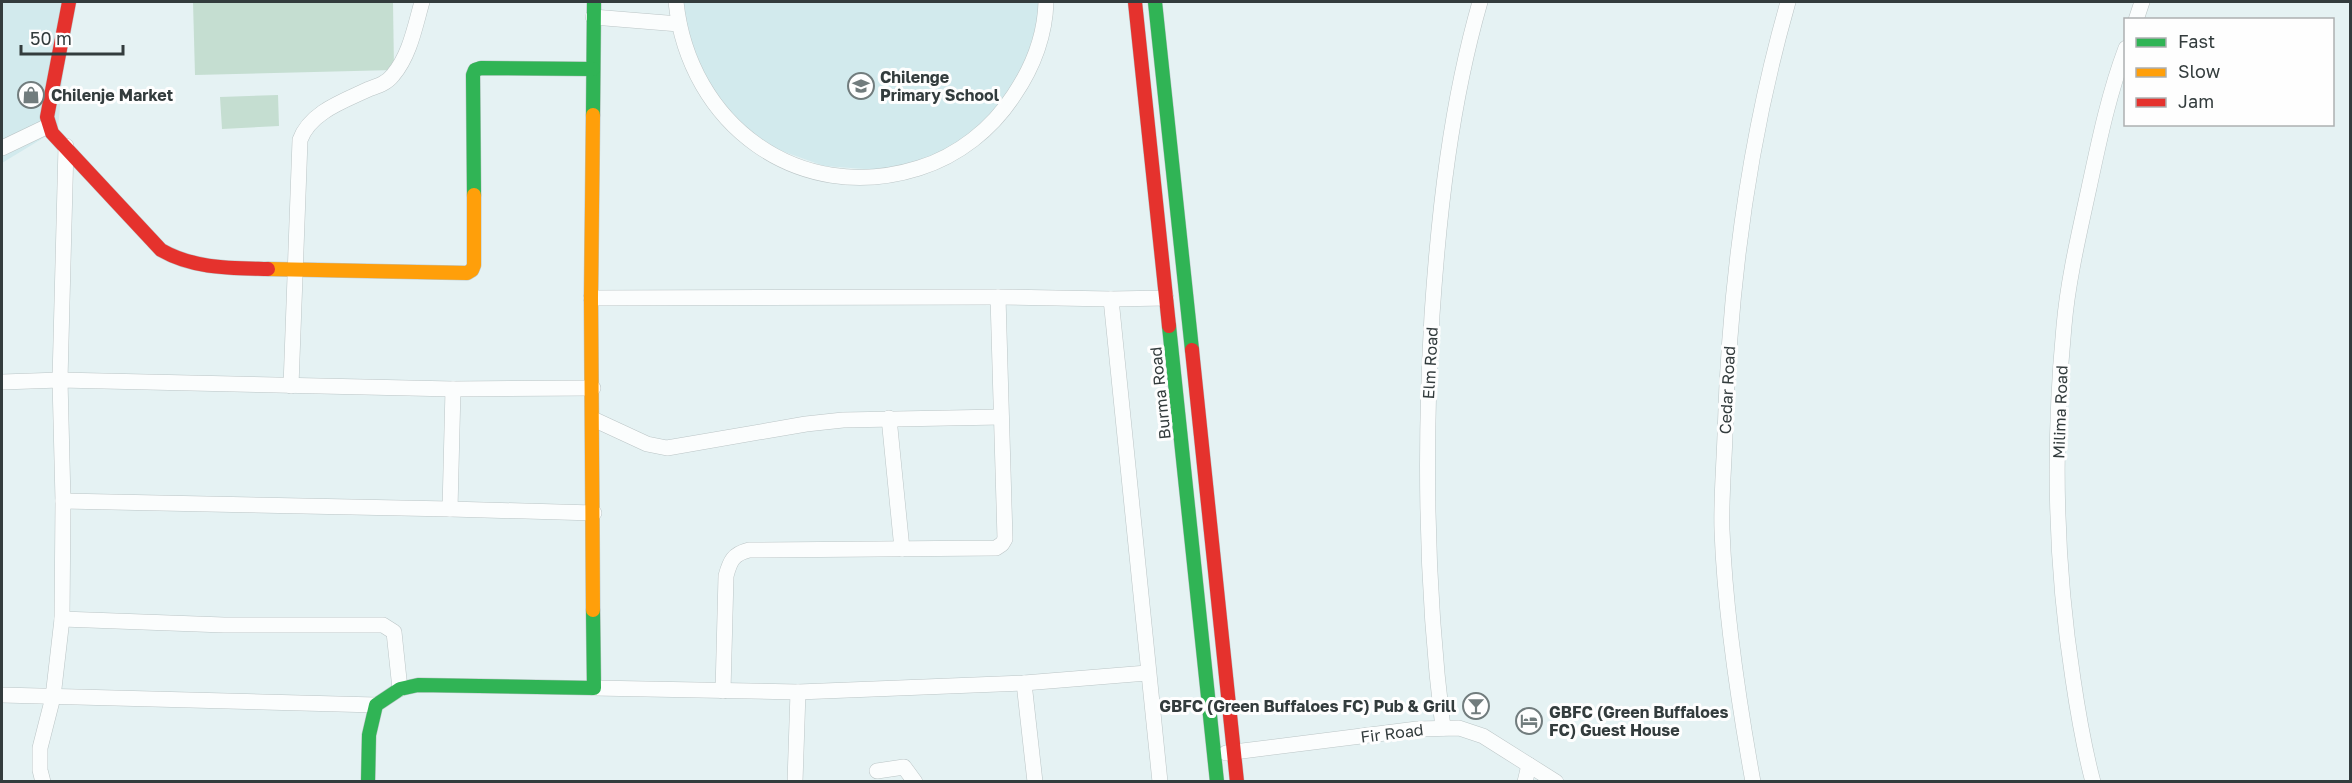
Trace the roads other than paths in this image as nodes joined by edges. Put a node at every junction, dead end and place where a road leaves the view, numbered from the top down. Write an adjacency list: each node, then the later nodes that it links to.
1 (69, 2): 16 (street)
2 (422, 2): 19 (street)
3 (594, 2): 11 (street)
4 (676, 2): 13 (street)
5 (1046, 2): 13 (street)
6 (1135, 2): 21 (street, Burma Road)
7 (1155, 2): 47 (street)
8 (1480, 2): 46 (street, Elm Road)
9 (1788, 2): 61 (street, Cedar Road)
10 (2142, 2): 12 (street)
11 (593, 17): 13 (street); 15 (street)
12 (2137, 18)
13 (679, 24)
14 (2124, 53): 62 (street, Milima Road)
15 (593, 69): 19 (street); 22 (street)
16 (48, 126): 17 (street); 18 (street)
17 (66, 146): 19 (street); 24 (street)
18 (2, 148)
19 (295, 270): 26 (street)
20 (998, 297): 22 (street); 23 (street); 29 (street)
21 (1166, 297): 23 (street); 48 (street, Burma Road)
22 (591, 298): 28 (street)
23 (1111, 299): 37 (street)
24 (60, 380): 25 (street); 26 (street); 32 (street)
25 (2, 382)
26 (291, 386): 27 (street)
27 (453, 388): 28 (street); 33 (street)
28 (593, 388): 31 (street)
29 (1001, 417): 30 (street); 35 (street)
30 (889, 418): 31 (street); 35 (street)
31 (593, 419): 34 (street)
32 (63, 501): 33 (street); 36 (street)
33 (450, 509): 34 (street)
34 (594, 513): 39 (street)
35 (902, 549): 41 (street)
36 (62, 619): 40 (street); 44 (street)
37 (1147, 673): 38 (street); 56 (street)
38 (1024, 683): 42 (street); 55 (street)
39 (594, 688): 40 (street); 41 (street)
40 (400, 689): 45 (street)
41 (723, 691): 42 (street)
42 (798, 692): 53 (street)
43 (2, 695): 44 (street)
44 (53, 697): 45 (street); 51 (street)
45 (376, 705): 52 (street)
46 (1443, 728): 47 (street, Fir Road); 49 (street, Fir Road)
47 (1234, 752): 48 (street, Fir Road); 58 (street)
48 (1214, 755): 57 (street, Burma Road)
49 (1529, 765): 59 (street); 60 (street, Fir Road)
50 (878, 771): 54 (street)
51 (43, 782)
52 (368, 782)
53 (795, 782)
54 (915, 782)
55 (1035, 782)
56 (1160, 782)
57 (1217, 782)
58 (1237, 782)
59 (1525, 782)
60 (1556, 782)
61 (1753, 782)
62 (2093, 782)

